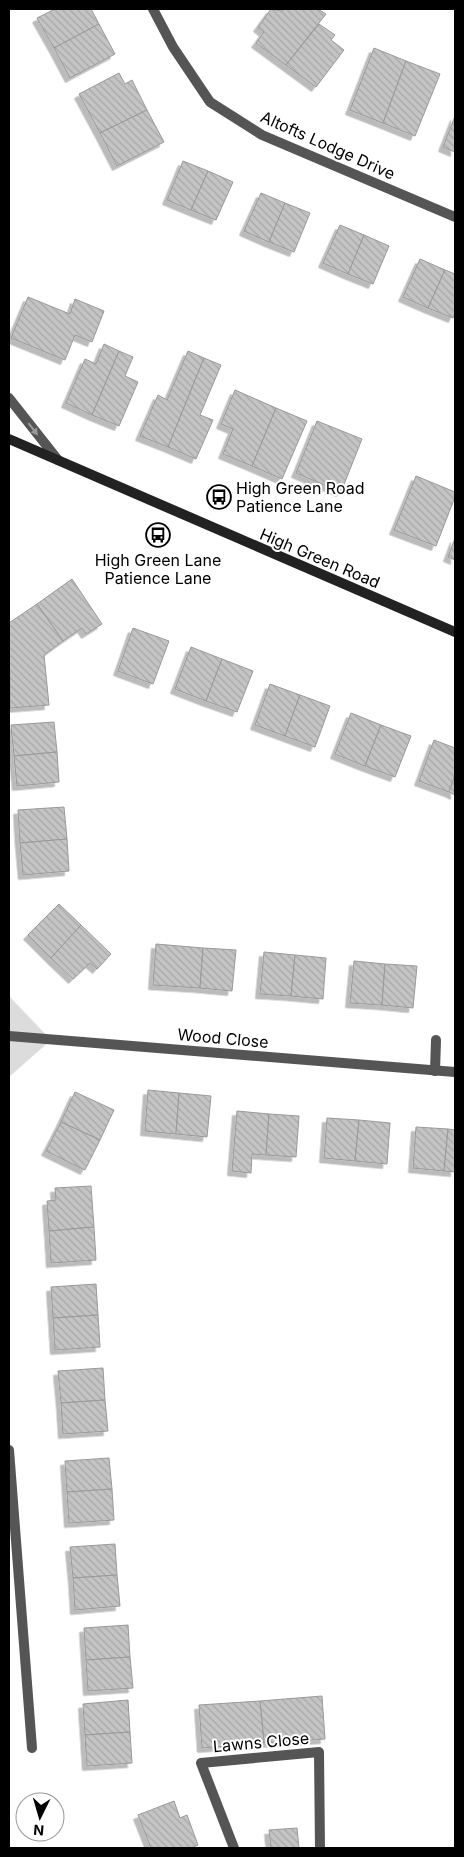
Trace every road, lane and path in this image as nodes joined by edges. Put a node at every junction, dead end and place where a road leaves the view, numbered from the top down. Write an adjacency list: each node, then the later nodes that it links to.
1 (153, 9): 2 (street, Altofts Lodge Drive)
2 (455, 217)
3 (9, 398): 5 (street, one-way to 5)
4 (9, 439): 5 (street, High Green Road)
5 (58, 460): 6 (street, High Green Road)
6 (455, 632)
7 (9, 1036): 9 (street, Wood Close)
8 (436, 1040): 9 (street)
9 (435, 1071): 10 (street, Wood Close)
10 (455, 1072)
11 (9, 1450): 12 (street)
12 (32, 1748)
13 (234, 1848): 14 (street, Lawns Close)
14 (320, 1848)

